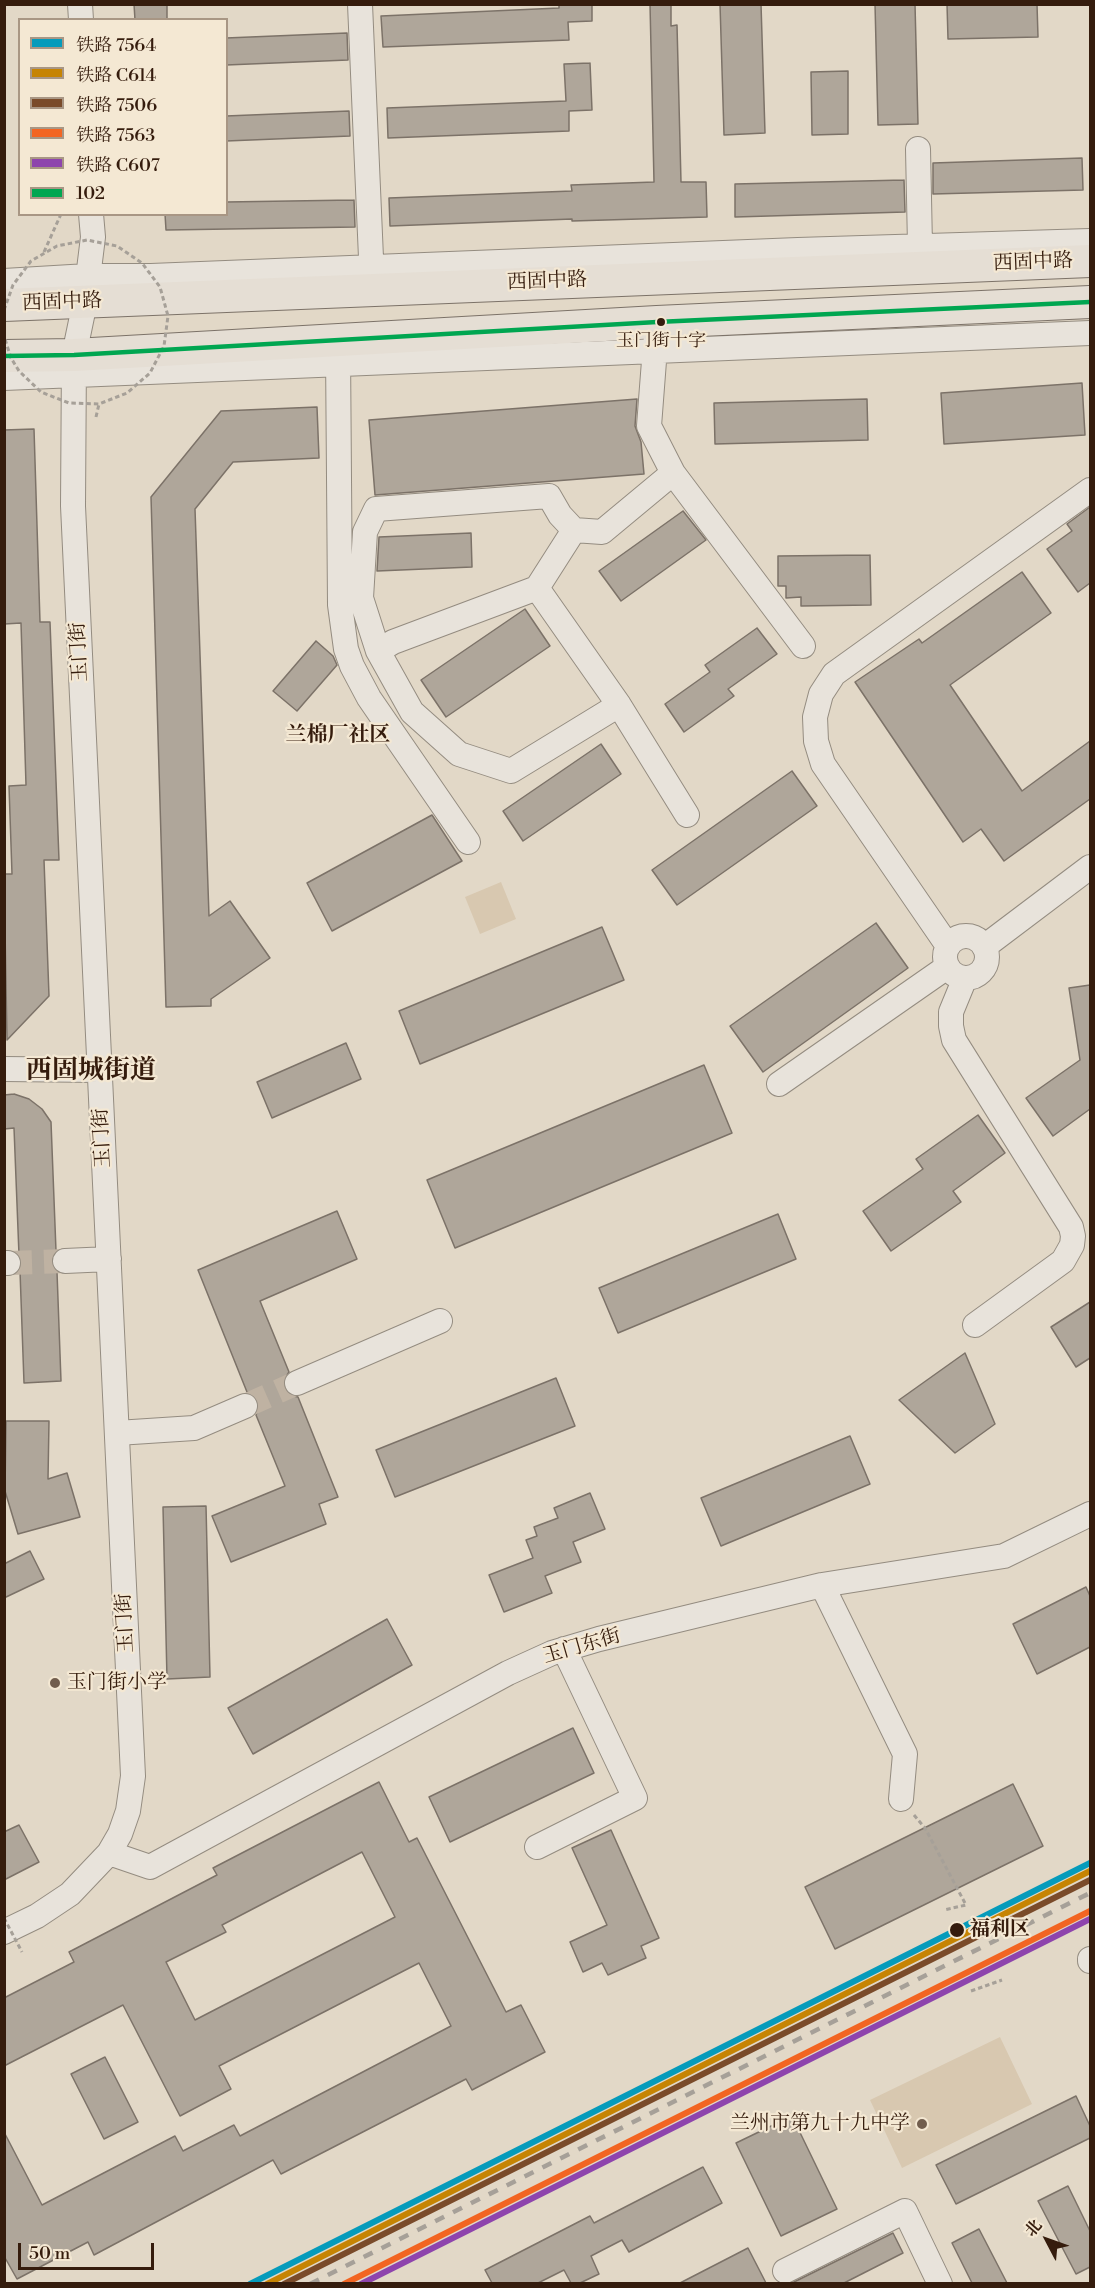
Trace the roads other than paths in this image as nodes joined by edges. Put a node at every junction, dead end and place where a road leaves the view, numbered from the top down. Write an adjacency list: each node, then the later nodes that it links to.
1 (360, 4): 7 (street)
2 (918, 149): 5 (street)
3 (91, 216): 9 (street, 玉门街)
4 (1090, 241): 5 (street)
5 (920, 246): 7 (street)
6 (1090, 261): 7 (main road, 西固中路)
7 (372, 278): 9 (main road, 西固中路)
8 (4, 281): 9 (street)
9 (86, 289): 11 (main road, 西固中路); 16 (street, 玉门街)
10 (1090, 302): 13 (main road)
11 (4, 305)
12 (1090, 333): 13 (street)
13 (656, 337): 14 (main road); 18 (street)
14 (338, 352): 16 (main road); 26 (street)
15 (4, 356): 16 (main road)
16 (74, 365): 17 (street); 31 (street, 玉门街)
17 (4, 378)
18 (673, 473): 20 (street); 22 (street)
19 (1090, 490): 29 (street)
20 (574, 530): 21 (street); 23 (street)
21 (537, 588): 23 (street); 24 (street)
22 (803, 646)
23 (378, 651): 24 (street)
24 (619, 705): 25 (street)
25 (687, 814)
26 (468, 842)
27 (1090, 867): 28 (street)
28 (984, 947): 29 (street); 29 (street)
29 (953, 963): 32 (street); 36 (street)
30 (4, 1069): 31 (street)
31 (99, 1070): 33 (street, 玉门街)
32 (779, 1084)
33 (109, 1259): 34 (street); 39 (street, 玉门街)
34 (64, 1261)
35 (440, 1321): 37 (street)
36 (975, 1325)
37 (297, 1383)
38 (245, 1406): 39 (street)
39 (117, 1433): 45 (street, 玉门街)
40 (1090, 1514): 41 (street, 玉门东街)
41 (822, 1585): 42 (street, 玉门东街); 43 (street)
42 (564, 1649): 44 (street); 45 (street, 玉门东街)
43 (901, 1798)
44 (537, 1847)
45 (109, 1853): 46 (street, 玉门街)
46 (4, 1932)
47 (785, 2271): 48 (street)
48 (940, 2283)

